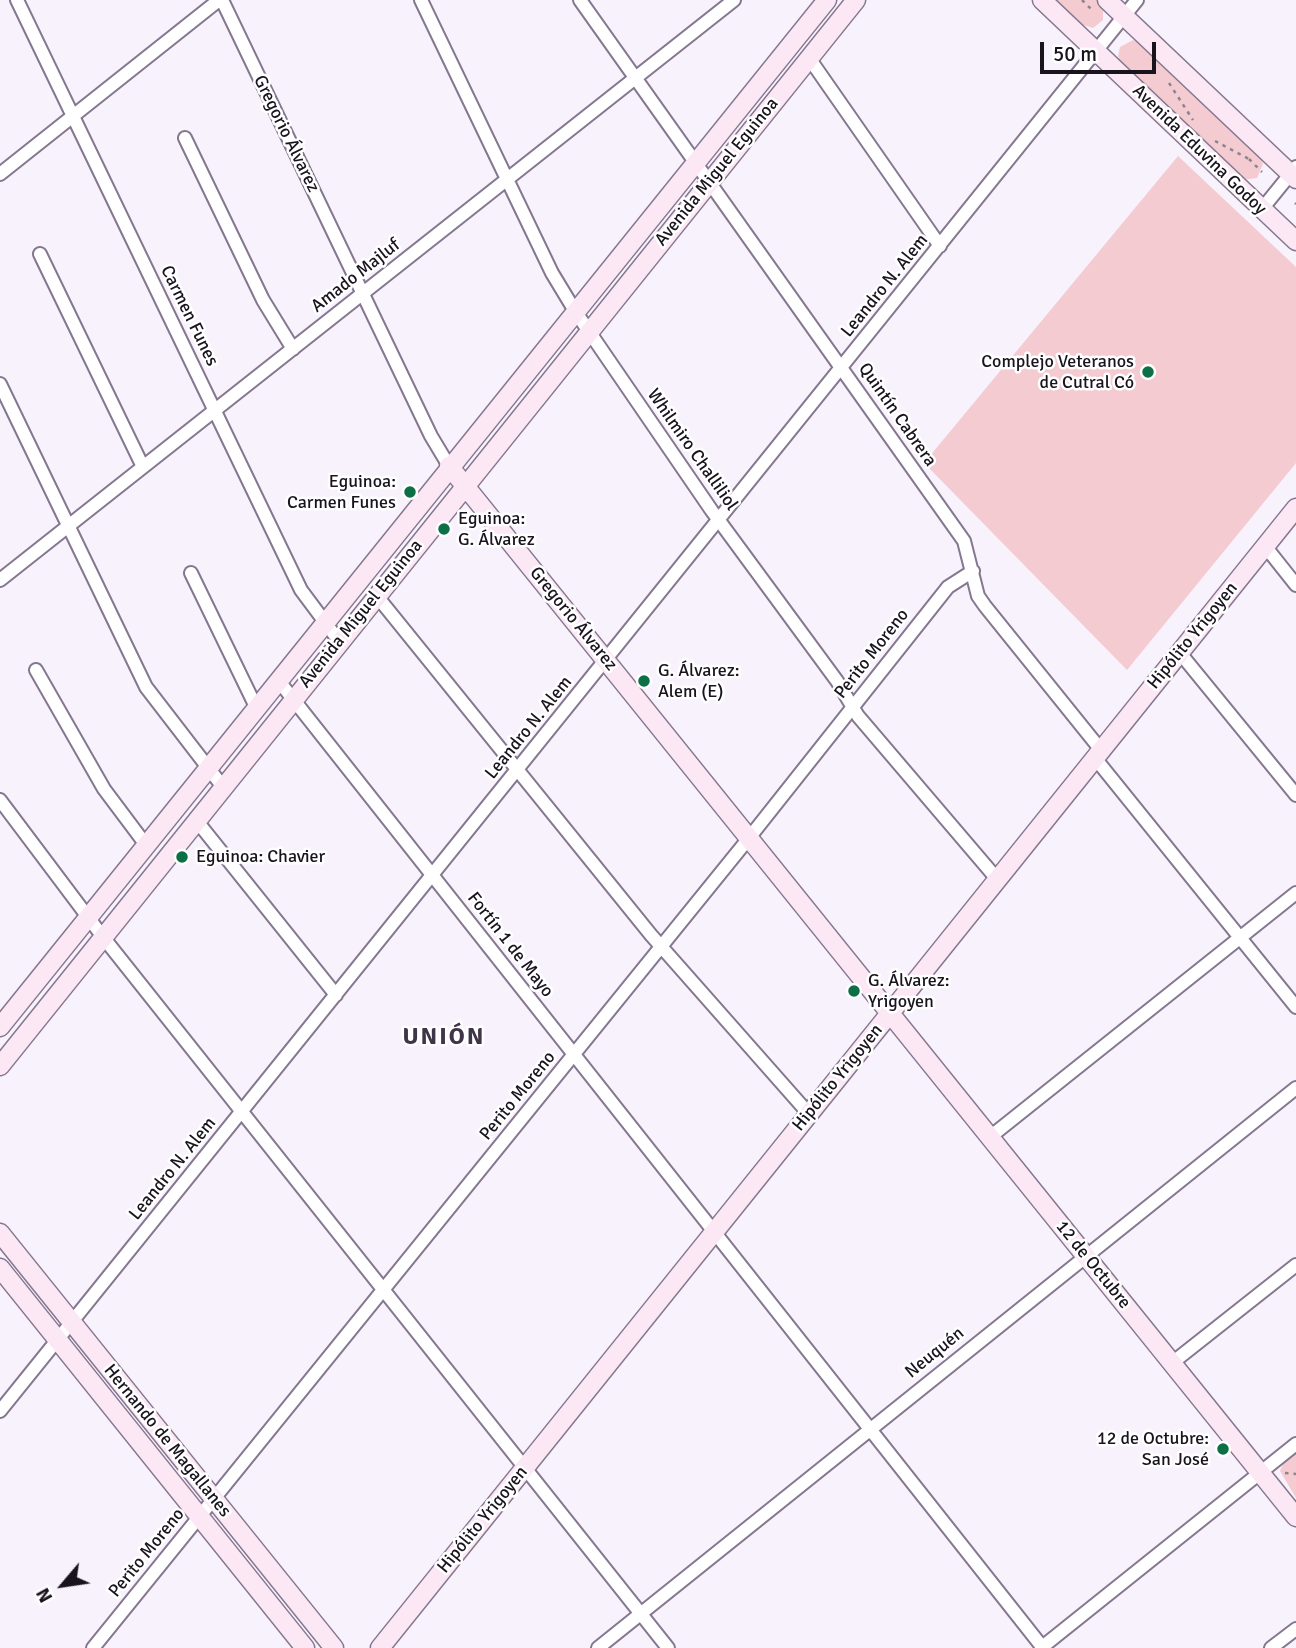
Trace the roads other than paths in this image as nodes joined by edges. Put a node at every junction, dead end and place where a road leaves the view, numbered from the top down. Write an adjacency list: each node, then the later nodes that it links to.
1 (17, 0): 15 (street, Carmen Funes)
2 (221, 0): 15 (street); 26 (street, Gregorio Álvarez)
3 (421, 0): 20 (street, Whilmiro Challiliol)
4 (580, 0): 14 (street, Quintín Cabrera)
5 (734, 0): 14 (street, Amado Majluf)
6 (827, 0): 17 (main road, Avenida Miguel Eguinoa)
7 (856, 0): 13 (main road, Avenida Miguel Eguinoa)
8 (1042, 0): 12 (main road, Avenida Eduvina Godoy)
9 (1107, 0): 11 (main road)
10 (1137, 0): 11 (street, Leandro N. Alem)
11 (1124, 16): 12 (street, Leandro N. Alem); 18 (main road)
12 (1096, 52): 22 (main road, Avenida Eduvina Godoy); 24 (street, Leandro N. Alem)
13 (809, 58): 21 (main road, Avenida Miguel Eguinoa); 24 (street)
14 (635, 78): 17 (street, Quintín Cabrera); 20 (street, Amado Majluf)
15 (73, 116): 19 (street); 32 (street, Carmen Funes)
16 (185, 138): 29 (street)
17 (695, 162): 21 (street, Quintín Cabrera); 27 (main road, Avenida Miguel Eguinoa)
18 (1294, 173): 22 (street)
19 (0, 174)
20 (507, 179): 26 (street, Amado Majluf); 27 (street, Whilmiro Challiliol)
21 (709, 182): 28 (main road, Avenida Miguel Eguinoa); 30 (street, Quintín Cabrera)
22 (1262, 209): 23 (main road, Avenida Eduvina Godoy)
23 (1296, 241)
24 (940, 246): 30 (street, Leandro N. Alem)
25 (40, 254): 34 (street)
26 (363, 293): 29 (street, Amado Majluf); 33 (street, Gregorio Álvarez)
27 (575, 311): 28 (street, Whilmiro Challiliol); 33 (main road, Avenida Miguel Eguinoa)
28 (589, 331): 35 (main road, Avenida Miguel Eguinoa); 37 (street, Whilmiro Challiliol)
29 (293, 349): 32 (street, Amado Majluf)
30 (842, 368): 37 (street, Leandro N. Alem); 40 (street, Quintín Cabrera)
31 (0, 384): 38 (street)
32 (215, 411): 34 (street, Amado Majluf); 45 (street, Carmen Funes)
33 (449, 466): 35 (main road, Gregorio Álvarez); 45 (main road, Avenida Miguel Eguinoa)
34 (143, 467): 38 (street, Amado Majluf)
35 (465, 484): 44 (main road, Avenida Miguel Eguinoa); 48 (main road, Gregorio Álvarez)
36 (1296, 508): 39 (main road, Hipólito Yrigoyen)
37 (719, 521): 48 (street, Leandro N. Alem); 53 (street, Whilmiro Challiliol)
38 (68, 526): 42 (street, Amado Majluf); 55 (street)
39 (1265, 547): 43 (street); 47 (main road, Hipólito Yrigoyen)
40 (973, 571): 53 (street, Perito Moreno); 54 (street, Quintín Cabrera)
41 (191, 573): 52 (street)
42 (0, 580)
43 (1296, 585)
44 (376, 595): 46 (main road, Avenida Miguel Eguinoa); 56 (street)
45 (324, 623): 46 (street, Carmen Funes); 50 (main road, Avenida Miguel Eguinoa)
46 (339, 641): 51 (main road, Avenida Miguel Eguinoa)
47 (1180, 653): 54 (main road, Hipólito Yrigoyen); 58 (street)
48 (606, 660): 56 (street, Leandro N. Alem); 61 (main road, Gregorio Álvarez)
49 (36, 670): 62 (street)
50 (278, 680): 51 (street, Fortín 1 de Mayo); 52 (main road, Avenida Miguel Eguinoa)
51 (293, 699): 57 (main road, Avenida Miguel Eguinoa); 63 (street, Fortín 1 de Mayo)
52 (257, 707): 55 (main road, Avenida Miguel Eguinoa)
53 (853, 707): 61 (street, Perito Moreno); 64 (street, Whilmiro Challiliol)
54 (1098, 754): 64 (main road, Hipólito Yrigoyen); 68 (street, Quintín Cabrera)
55 (208, 768): 57 (street); 62 (main road, Avenida Miguel Eguinoa)
56 (518, 770): 63 (street, Leandro N. Alem); 69 (street)
57 (223, 787): 60 (main road, Avenida Miguel Eguinoa)
58 (1296, 795)
59 (0, 800): 66 (street)
60 (196, 820): 67 (main road, Avenida Miguel Eguinoa); 70 (street)
61 (749, 838): 69 (street, Perito Moreno); 72 (main road, Gregorio Álvarez)
62 (146, 845): 66 (main road, Avenida Miguel Eguinoa)
63 (432, 876): 70 (street, Leandro N. Alem); 74 (street, Fortín 1 de Mayo)
64 (997, 879): 72 (main road, Hipólito Yrigoyen)
65 (1296, 893): 68 (street)
66 (88, 917): 67 (street); 73 (main road, Avenida Miguel Eguinoa)
67 (103, 937): 75 (main road, Avenida Miguel Eguinoa); 77 (street)
68 (1240, 938): 71 (street, Quintín Cabrera); 79 (street)
69 (662, 946): 74 (street, Perito Moreno); 78 (street)
70 (336, 995): 77 (street, Leandro N. Alem)
71 (1296, 1007)
72 (890, 1013): 78 (main road, Hipólito Yrigoyen); 79 (main road, 12 de Octubre)
73 (0, 1027)
74 (574, 1055): 80 (street, Fortín 1 de Mayo); 85 (street, Perito Moreno)
75 (0, 1066)
76 (1296, 1088): 82 (street, Neuquén)
77 (242, 1112): 85 (street); 86 (street, Leandro N. Alem)
78 (809, 1114): 80 (main road, Hipólito Yrigoyen)
79 (990, 1137): 82 (main road, 12 de Octubre)
80 (714, 1232): 90 (street, Fortín 1 de Mayo); 92 (main road, Hipólito Yrigoyen)
81 (0, 1233): 86 (main road, Hernando de Magallanes)
82 (1086, 1256): 88 (main road, 12 de Octubre); 90 (street, Neuquén)
83 (1296, 1265): 88 (street)
84 (0, 1268): 87 (main road, Hernando de Magallanes)
85 (382, 1290): 92 (street); 94 (street, Perito Moreno)
86 (71, 1322): 87 (street, Leandro N. Alem); 94 (main road, Hernando de Magallanes)
87 (57, 1339): 89 (street, Leandro N. Alem); 95 (main road, Hernando de Magallanes)
88 (1172, 1363): 93 (main road, 12 de Octubre)
89 (0, 1411)
90 (870, 1428): 97 (street, Neuquén); 105 (street, Fortín 1 de Mayo)
91 (1296, 1444): 93 (street)
92 (523, 1469): 97 (street); 102 (main road, Hipólito Yrigoyen)
93 (1260, 1472): 96 (main road, 12 de Octubre); 105 (street)
94 (213, 1498): 95 (street, Perito Moreno); 101 (main road, Hernando de Magallanes)
95 (199, 1516): 99 (street, Perito Moreno); 100 (main road, Hernando de Magallanes)
96 (1296, 1517)
97 (639, 1612): 103 (street, Neuquén); 104 (street)
98 (1296, 1629): 106 (street)
99 (93, 1648)
100 (305, 1648)
101 (334, 1648)
102 (380, 1648)
103 (598, 1648)
104 (668, 1648)
105 (1042, 1648)
106 (1271, 1648)

